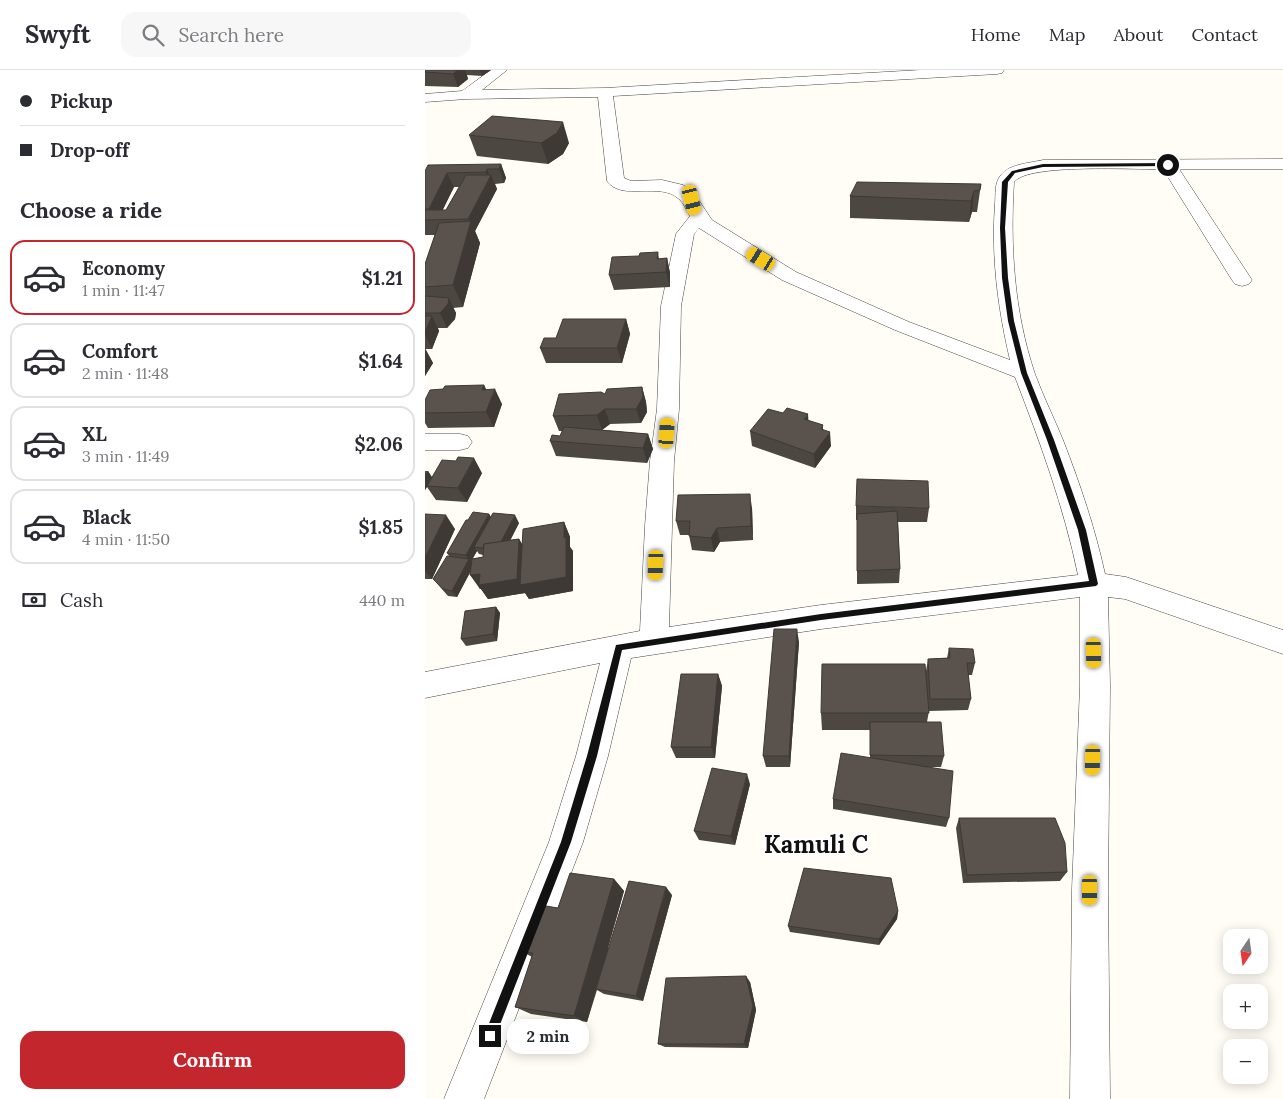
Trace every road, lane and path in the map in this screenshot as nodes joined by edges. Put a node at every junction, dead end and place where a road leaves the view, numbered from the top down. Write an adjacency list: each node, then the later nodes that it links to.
1 (501, 70): 7 (street)
2 (739, 70): 5 (street)
3 (997, 70): 4 (street)
4 (822, 74): 5 (street)
5 (732, 84): 6 (street)
6 (605, 92): 7 (street); 11 (street)
7 (465, 95): 8 (street)
8 (425, 98)
9 (1283, 164): 10 (street)
10 (1168, 165): 12 (street); 13 (street)
11 (698, 217): 13 (street); 17 (street)
12 (1242, 280)
13 (1024, 373): 16 (street)
14 (425, 442): 15 (street)
15 (460, 442)
16 (1094, 584): 17 (street); 18 (street); 22 (street)
17 (654, 642): 19 (street)
18 (1283, 642)
19 (619, 647): 20 (street); 21 (street)
20 (425, 685)
21 (465, 1099)
22 (1090, 1099)

